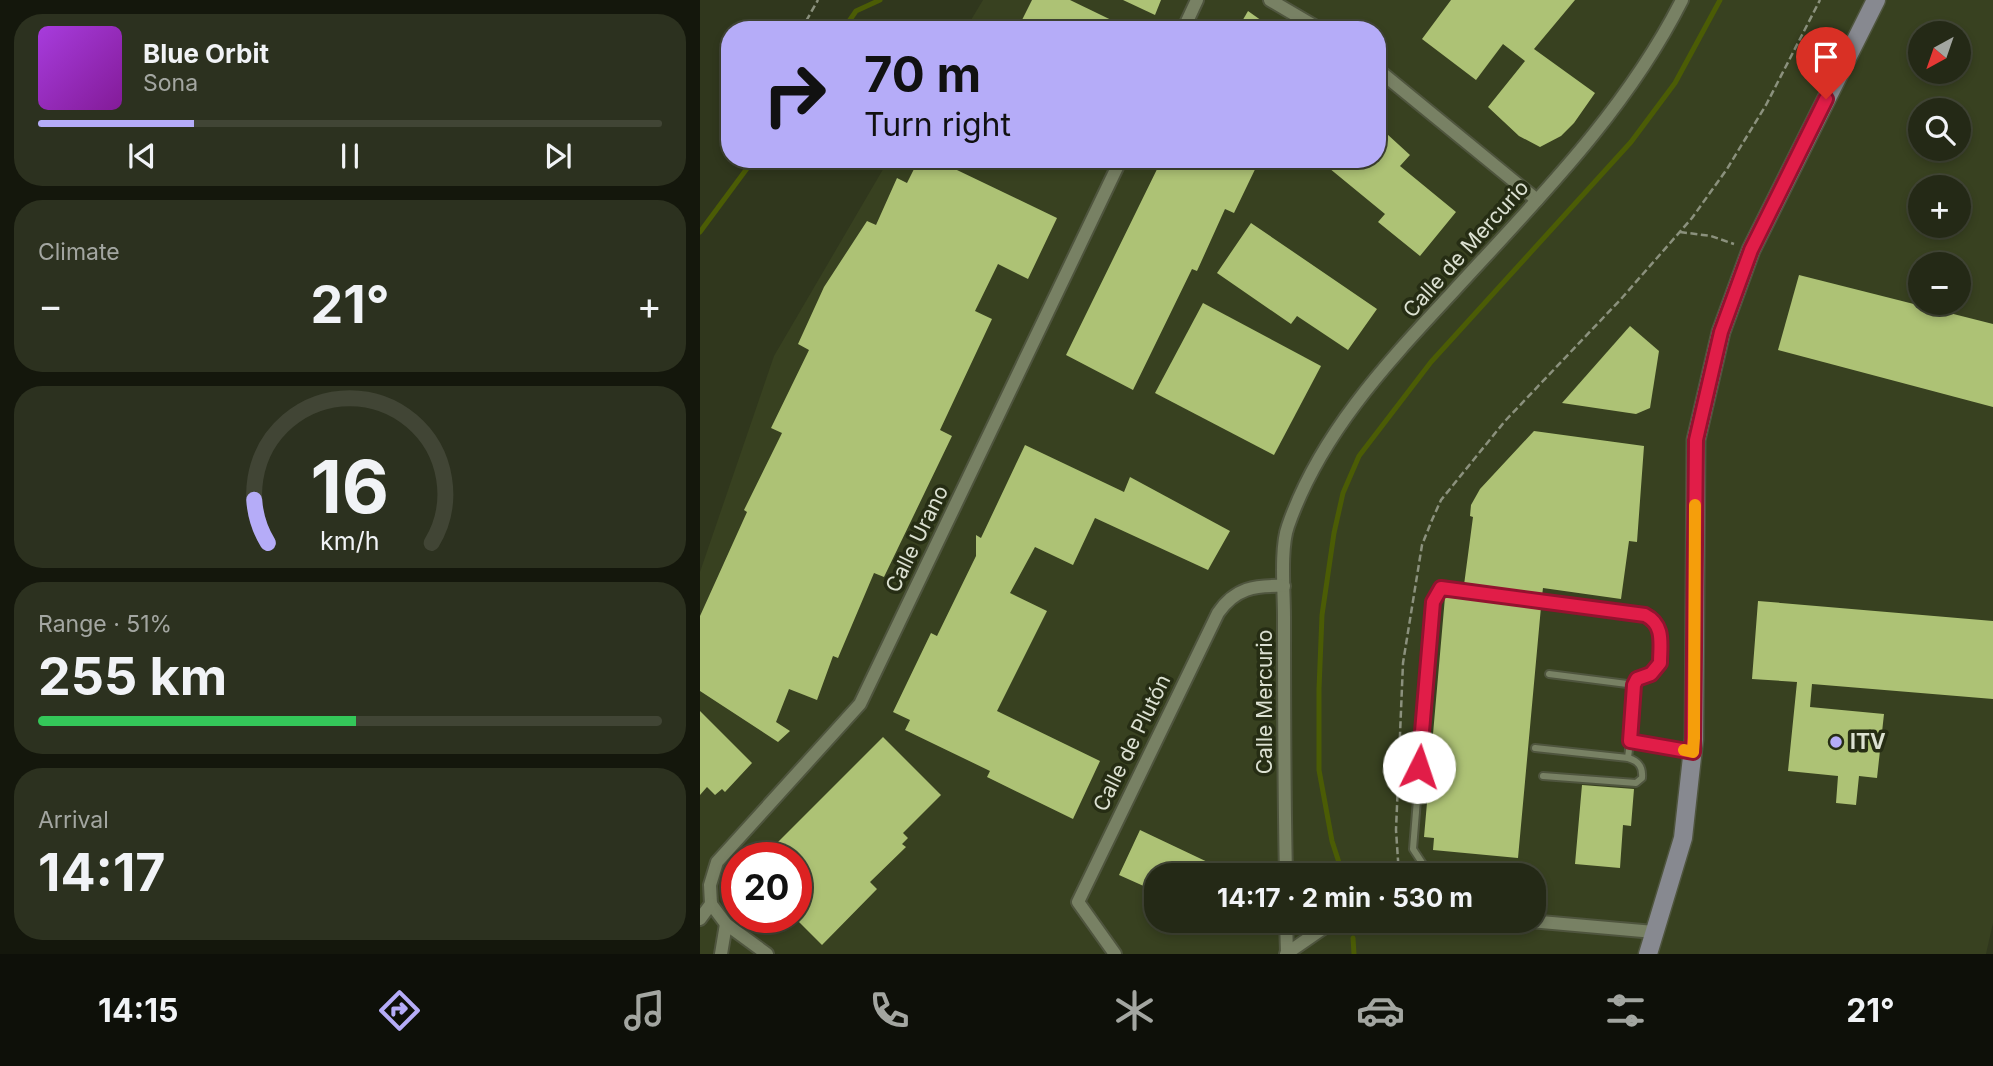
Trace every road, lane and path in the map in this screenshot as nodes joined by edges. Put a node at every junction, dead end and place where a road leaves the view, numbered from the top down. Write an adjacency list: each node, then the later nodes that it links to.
1 (818, 0): 7 (path)
2 (1197, 0): 8 (street)
3 (1270, 0): 9 (street)
4 (1682, 0): 12 (street, Calle de Mercurio)
5 (1821, 0): 13 (path)
6 (1876, 0): 14 (street)
7 (806, 21)
8 (1187, 21)
9 (1306, 21)
10 (1386, 76): 12 (street)
11 (1117, 168): 27 (street, Calle Urano)
12 (1537, 200): 15 (street, Calle de Mercurio)
13 (1679, 232): 14 (path); 25 (path)
14 (1751, 250): 21 (street)
15 (1287, 528): 16 (street, Calle Mercurio)
16 (1284, 586): 24 (street, Calle Mercurio); 38 (street, Calle de Plutón)
17 (1549, 674): 18 (lane)
18 (1634, 685): 19 (lane); 26 (lane)
19 (1630, 741): 21 (lane); 22 (lane)
20 (1535, 748): 22 (lane)
21 (1693, 752): 31 (street)
22 (1628, 758): 23 (lane)
23 (1543, 776)
24 (1286, 863)
25 (1398, 863)
26 (1422, 863)
27 (711, 904): 28 (street); 29 (street)
28 (721, 917)
29 (700, 919)
30 (1546, 922): 31 (street)
31 (1654, 932): 40 (street)
32 (724, 933): 36 (street)
33 (738, 933): 37 (street)
34 (1286, 933): 39 (street)
35 (1316, 933): 39 (street)
36 (721, 954)
37 (767, 954)
38 (1115, 954)
39 (1286, 954)
40 (1648, 954)

